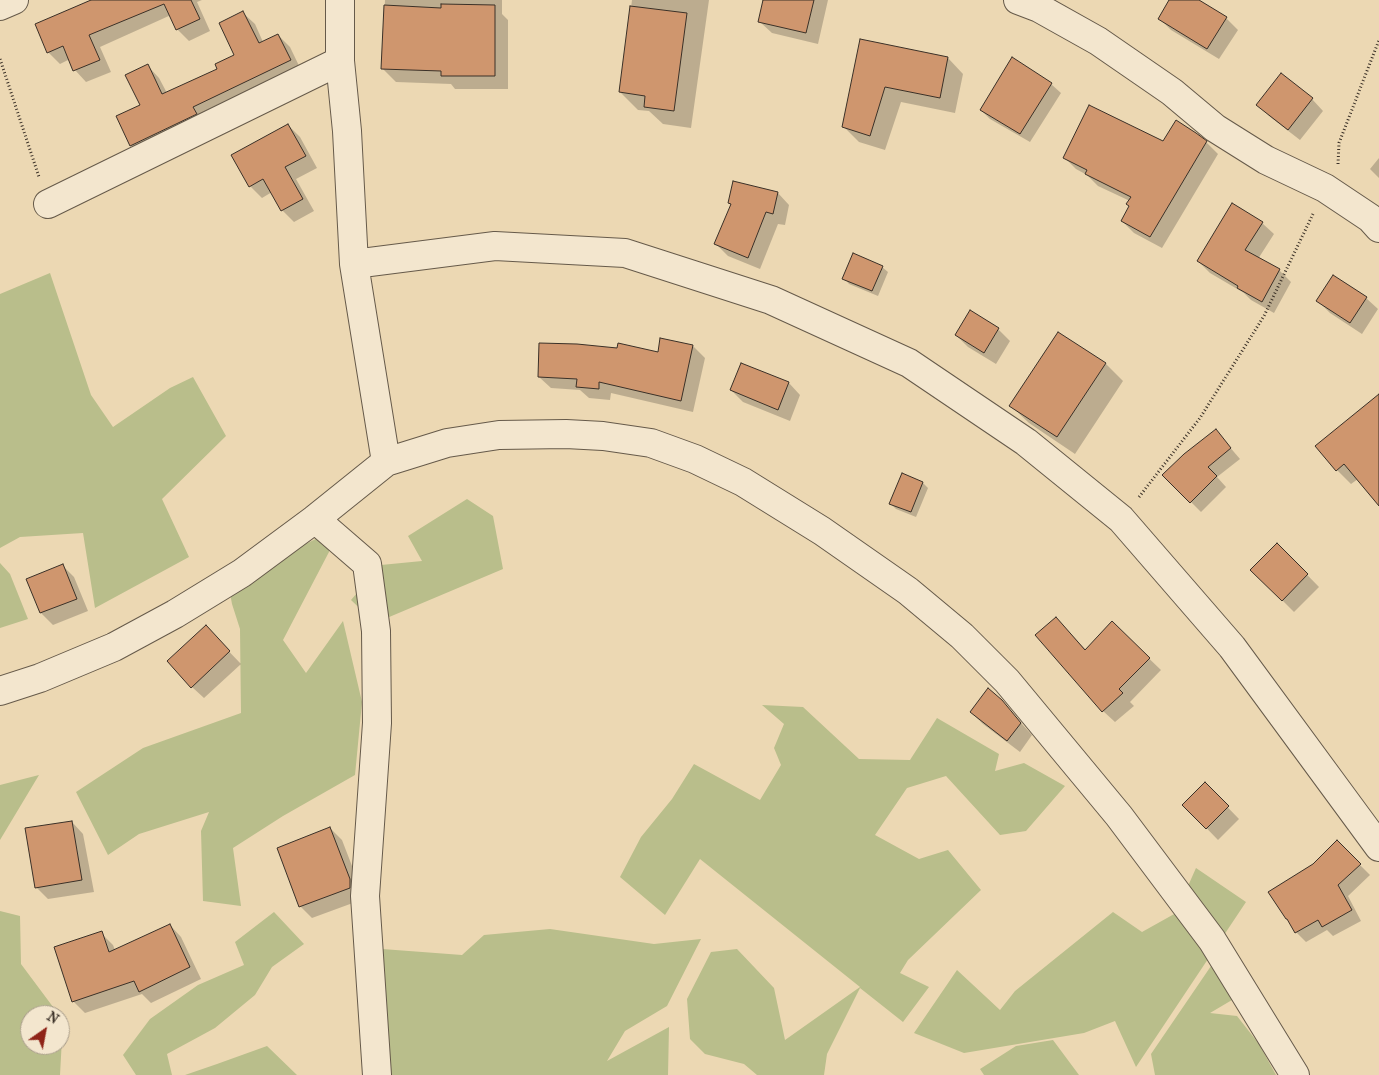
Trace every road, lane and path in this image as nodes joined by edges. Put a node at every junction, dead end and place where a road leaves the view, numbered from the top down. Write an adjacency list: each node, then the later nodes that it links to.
1 (14, 0): 4 (street)
2 (340, 0): 7 (street)
3 (1018, 0): 8 (street)
4 (0, 6)
5 (1379, 40): 8 (path)
6 (0, 59): 9 (path)
7 (340, 60): 9 (street); 11 (street)
8 (1325, 188): 10 (street); 14 (path)
9 (48, 204)
10 (1379, 228)
11 (354, 264): 12 (street); 14 (street)
12 (386, 462): 13 (street); 18 (street)
13 (315, 519): 15 (street); 17 (street)
14 (1121, 519): 16 (street)
15 (0, 690)
16 (1379, 847)
17 (377, 1075)
18 (1295, 1075)

